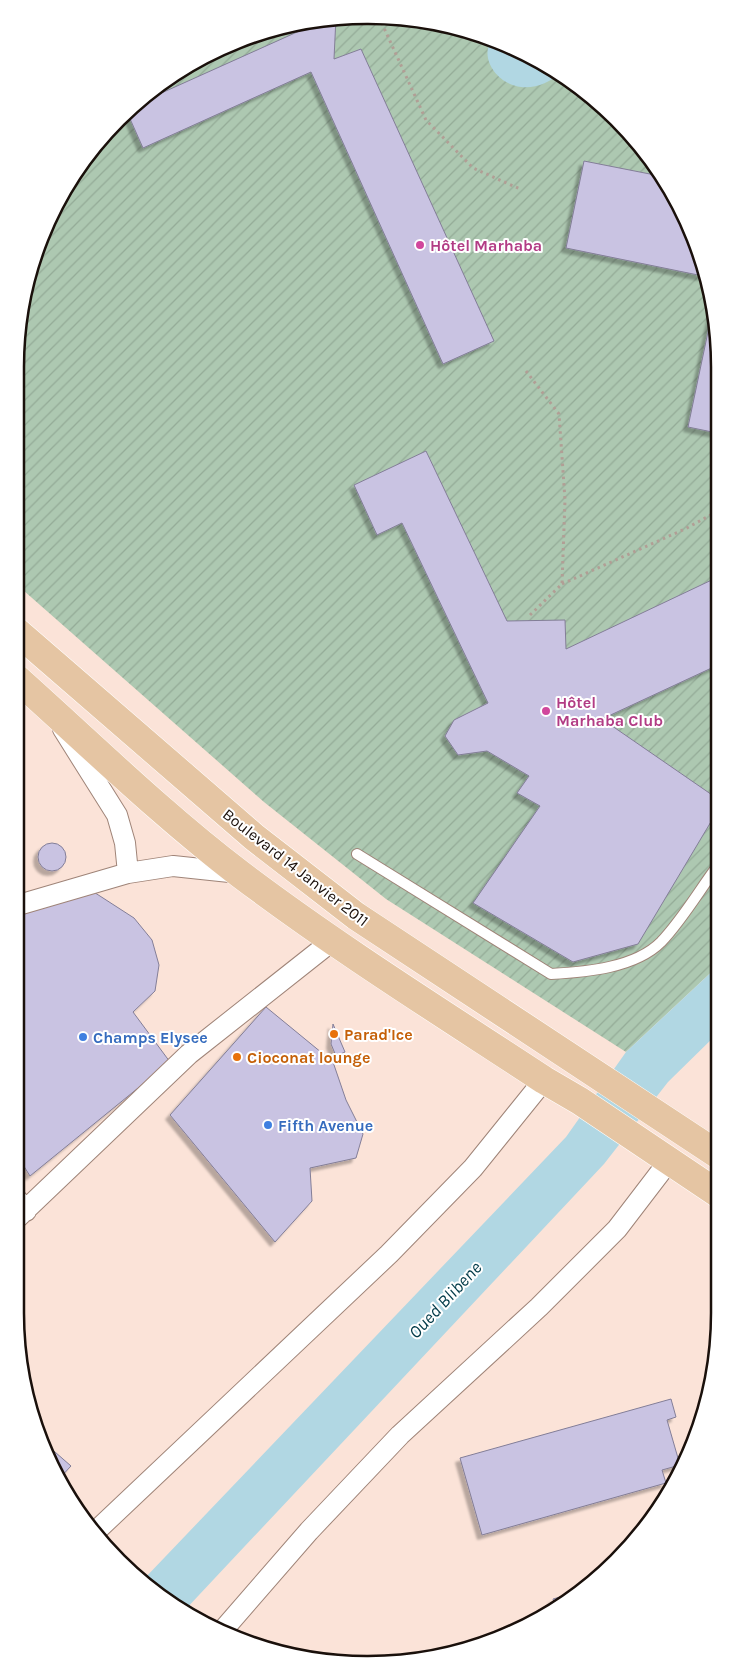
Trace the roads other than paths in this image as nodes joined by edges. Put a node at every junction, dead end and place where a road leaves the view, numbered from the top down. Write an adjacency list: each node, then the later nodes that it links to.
1 (24, 638): 11 (main road, Boulevard 14 Janvier 2011)
2 (24, 685): 3 (main road)
3 (49, 707): 5 (street); 6 (main road)
4 (357, 854): 7 (lane)
5 (128, 873): 6 (street); 8 (street)
6 (239, 873): 9 (main road)
7 (711, 875)
8 (24, 903)
9 (332, 940): 10 (main road); 14 (street)
10 (544, 1080): 12 (main road); 15 (street)
11 (711, 1150)
12 (669, 1161): 13 (main road); 16 (street)
13 (711, 1189)
14 (24, 1205)
15 (100, 1528)
16 (227, 1626)

